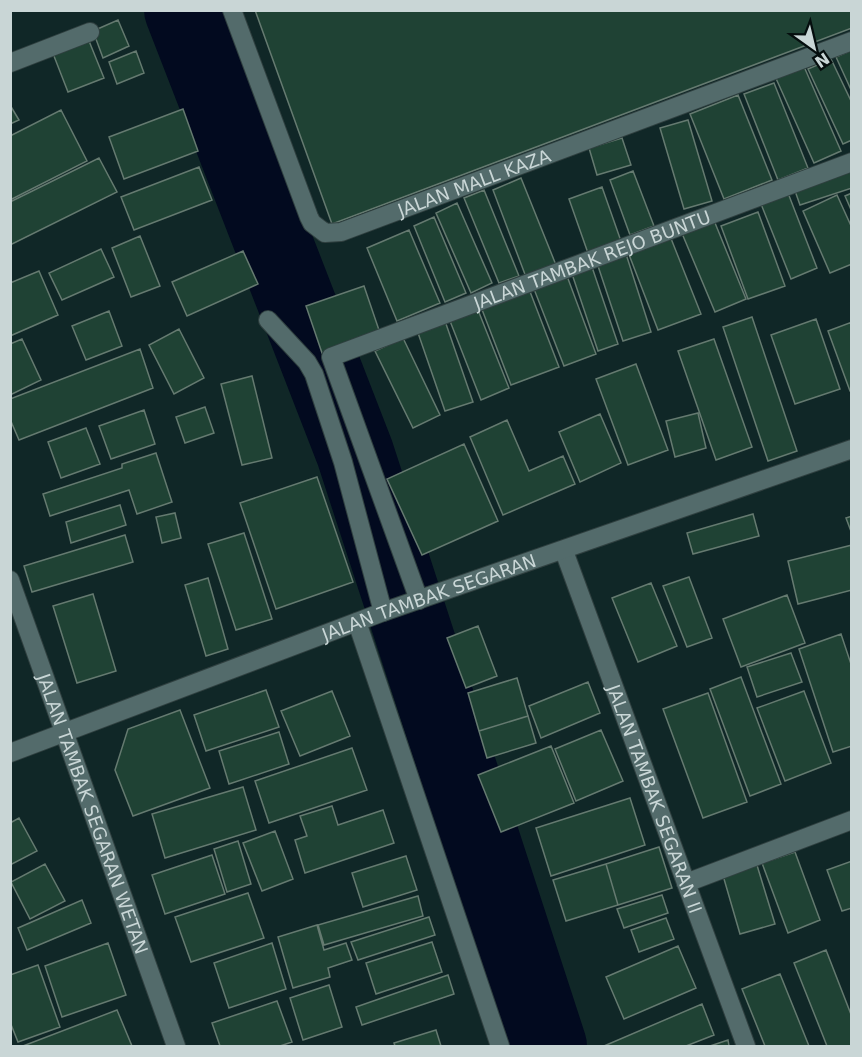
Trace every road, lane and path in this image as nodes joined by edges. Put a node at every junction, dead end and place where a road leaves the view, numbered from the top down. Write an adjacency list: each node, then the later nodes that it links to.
1 (232, 10): 3 (street, JALAN MALL KAZA)
2 (90, 32): 4 (street)
3 (852, 41)
4 (10, 63)
5 (852, 162): 10 (street, JALAN TAMBAK REJO BUNTU)
6 (267, 320): 11 (street)
7 (852, 449): 8 (street, JALAN TAMBAK SEGARAN)
8 (564, 551): 10 (street, JALAN TAMBAK SEGARAN); 16 (street, JALAN TAMBAK SEGARAN II)
9 (10, 580): 13 (street, JALAN TAMBAK SEGARAN WETAN)
10 (419, 600): 11 (street, JALAN TAMBAK SEGARAN)
11 (383, 613): 12 (street, JALAN TAMBAK SEGARAN)
12 (357, 622): 13 (street, JALAN TAMBAK SEGARAN); 18 (street)
13 (64, 733): 14 (street, JALAN TAMBAK SEGARAN); 17 (street, JALAN TAMBAK SEGARAN WETAN)
14 (10, 753)
15 (852, 820): 16 (street)
16 (686, 883): 19 (street, JALAN TAMBAK SEGARAN II)
17 (176, 1047)
18 (500, 1047)
19 (746, 1047)

